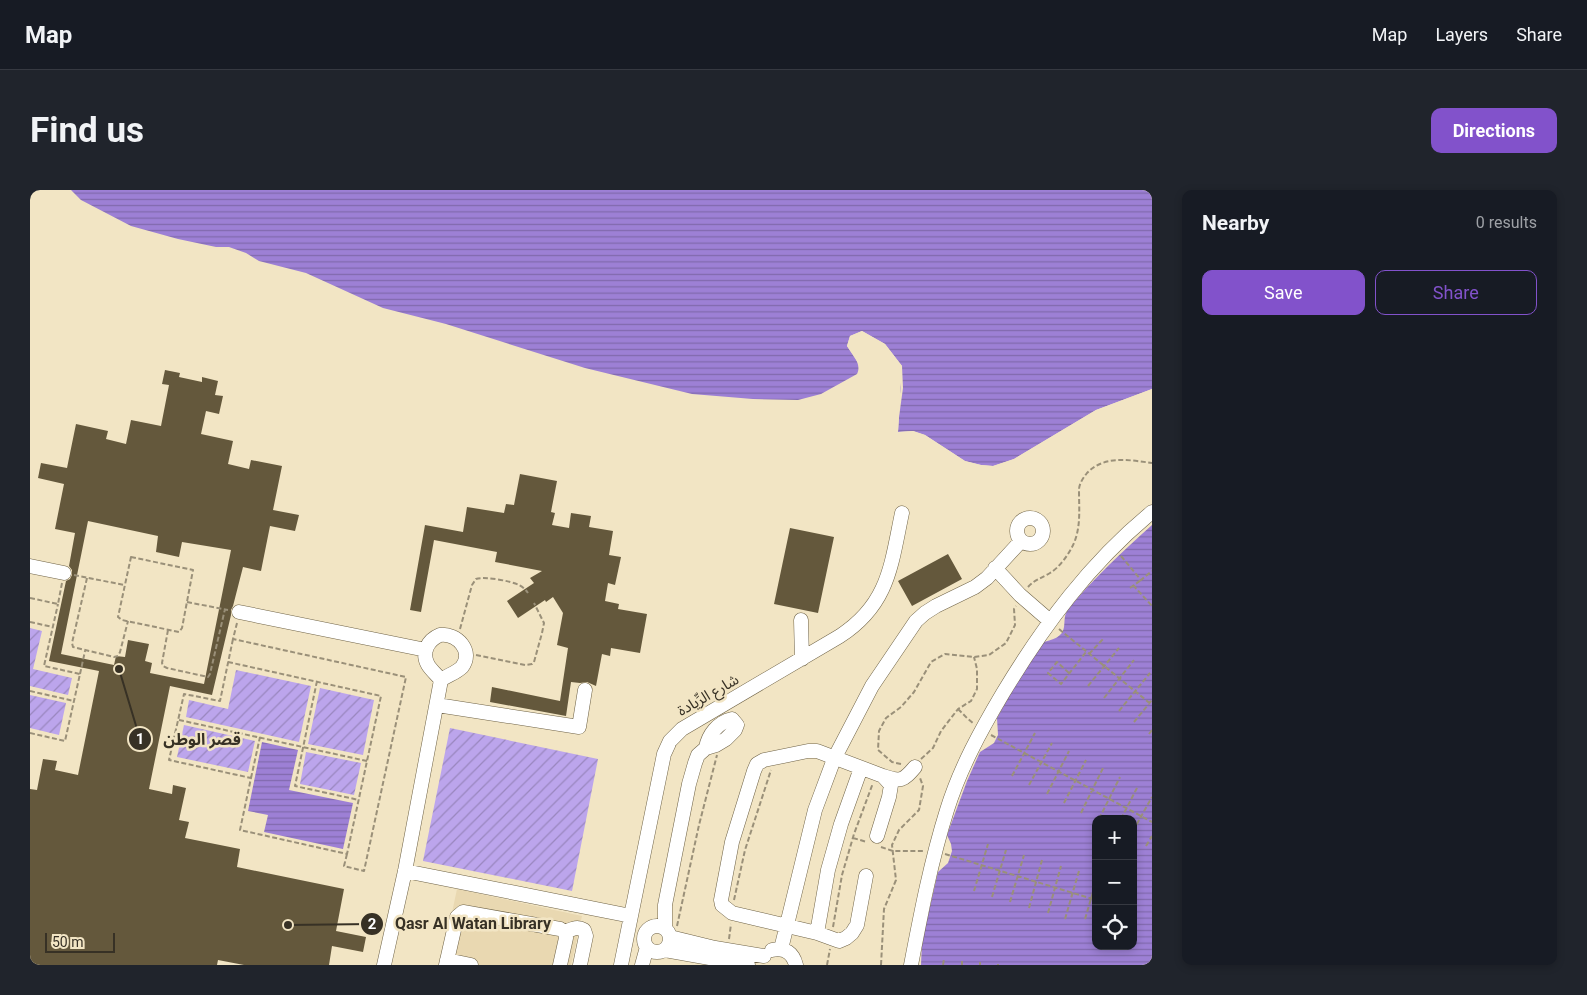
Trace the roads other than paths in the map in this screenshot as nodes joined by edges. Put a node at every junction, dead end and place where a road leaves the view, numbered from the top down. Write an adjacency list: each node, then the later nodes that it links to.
1 (1152, 512): 9 (street)
2 (902, 513): 11 (street, شارع الرِّيادة)
3 (1021, 541): 5 (street)
4 (30, 566): 6 (street)
5 (995, 568): 9 (street); 16 (street)
6 (64, 573)
7 (239, 612): 10 (street)
8 (800, 620): 11 (street)
9 (1050, 621): 42 (street)
10 (426, 650): 12 (street); 12 (street)
11 (802, 658): 23 (street, شارع الرِّيادة)
12 (441, 680): 14 (street)
13 (584, 690): 14 (street)
14 (437, 706): 21 (street)
15 (712, 750): 26 (street)
16 (834, 759): 18 (street); 24 (street); 24 (street)
17 (916, 767): 19 (street)
18 (861, 768): 19 (street); 27 (street)
19 (880, 775): 20 (street)
20 (874, 842)
21 (405, 871): 23 (street); 34 (street)
22 (866, 876): 27 (street)
23 (631, 916): 38 (street, شارع الرِّيادة)
24 (786, 926): 27 (street); 29 (street)
25 (565, 932): 33 (street); 36 (street); 37 (street)
26 (666, 933): 28 (street); 30 (street); 31 (street)
27 (816, 933)
28 (647, 947): 30 (street); 39 (street)
29 (781, 949): 32 (street); 41 (street)
30 (662, 956): 31 (street)
31 (723, 958): 32 (street); 40 (street)
32 (762, 960)
33 (446, 962): 35 (street)
34 (384, 965)
35 (471, 965)
36 (560, 965)
37 (580, 965)
38 (621, 965)
39 (642, 965)
40 (748, 965)
41 (796, 965)
42 (911, 965)

